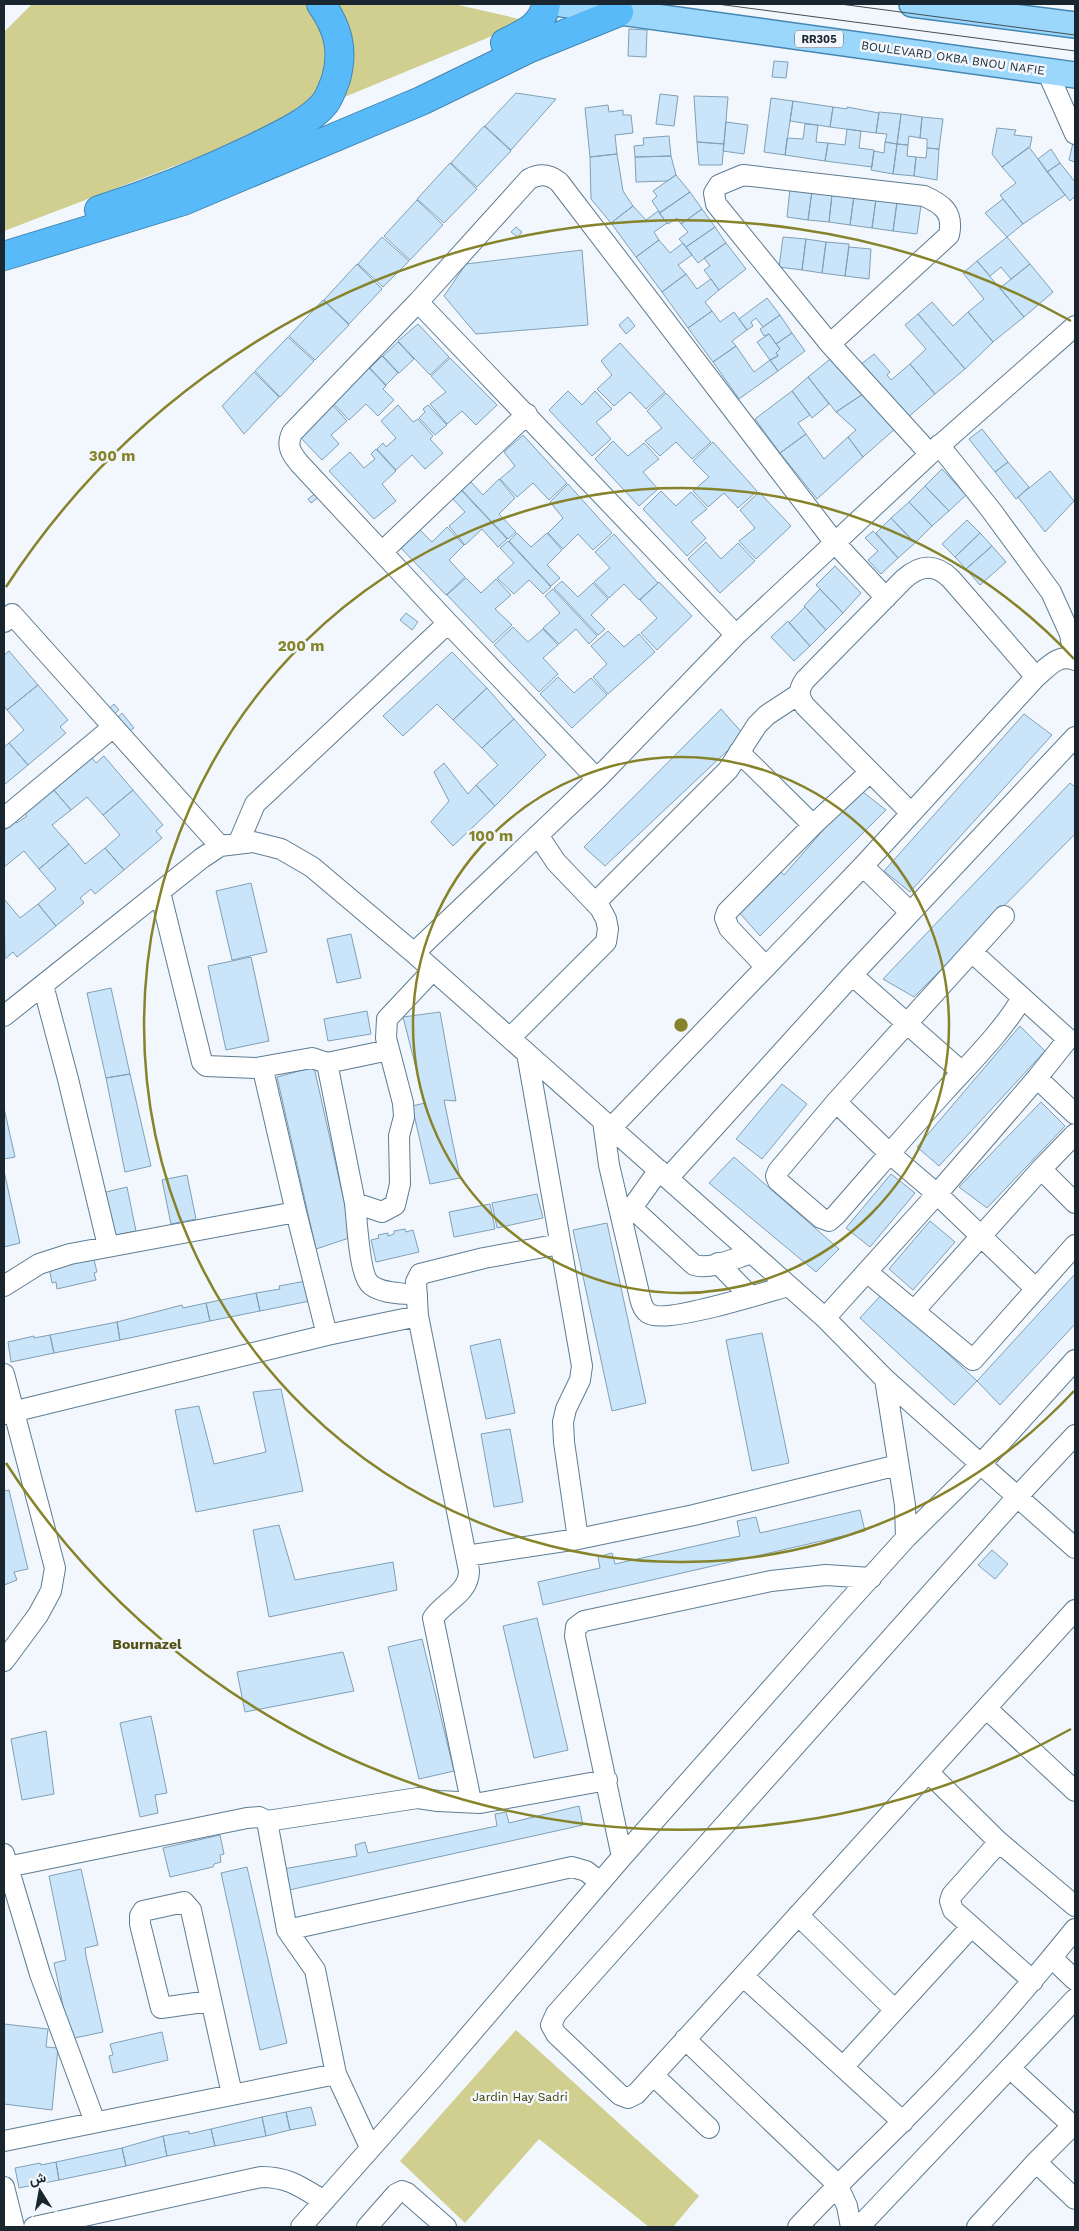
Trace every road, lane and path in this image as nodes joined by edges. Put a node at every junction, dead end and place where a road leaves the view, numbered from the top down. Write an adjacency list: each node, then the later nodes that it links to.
1 (322, 4): 11 (highway)
2 (546, 4): 10 (highway)
3 (562, 4): 5 (main road, BOULEVARD OKBA BNOU NAFIE / RR305)
4 (912, 4): 6 (main road)
5 (619, 12): 7 (main road, BOULEVARD OKBA BNOU NAFIE / RR305); 10 (highway)
6 (1075, 26)
7 (1047, 71): 8 (main road, BOULEVARD OKBA BNOU NAFIE / RR305); 9 (street)
8 (1075, 75)
9 (1075, 134)
10 (268, 166): 12 (highway)
11 (4, 237)
12 (4, 256)
13 (418, 302): 16 (street); 18 (street); 19 (street)
14 (1075, 326): 17 (street)
15 (830, 344): 15 (street); 17 (street)
16 (527, 414): 19 (street); 23 (street)
17 (935, 450): 18 (street); 24 (street)
18 (834, 543): 20 (street); 23 (street)
19 (383, 551): 22 (street)
20 (886, 598): 25 (street); 26 (street)
21 (7, 614): 27 (street)
22 (448, 624): 31 (street); 36 (street)
23 (736, 635): 31 (street)
24 (1074, 659): 25 (street)
25 (1036, 677): 32 (street)
26 (799, 694): 29 (street); 30 (street)
27 (112, 728): 33 (street); 36 (street)
28 (1075, 738): 40 (street)
29 (739, 752): 34 (street); 39 (street)
30 (870, 772): 32 (street); 34 (street)
31 (597, 779): 35 (street)
32 (910, 812): 37 (street)
33 (4, 818)
34 (813, 825): 44 (street)
35 (538, 835): 39 (street); 42 (street)
36 (229, 845): 38 (street); 42 (street)
37 (862, 866): 40 (street); 44 (street)
38 (160, 892): 47 (street); 55 (street)
39 (595, 903): 51 (street)
40 (910, 912): 46 (street)
41 (1004, 916): 43 (street)
42 (414, 953): 45 (street)
43 (973, 953): 48 (street); 50 (street)
44 (766, 967): 60 (street)
45 (433, 970): 51 (street); 52 (street)
46 (852, 975): 50 (street); 64 (street)
47 (42, 985): 49 (street); 73 (street)
48 (1022, 998): 56 (street); 57 (street)
49 (7, 1008)
50 (908, 1024): 56 (street); 58 (street)
51 (510, 1038): 53 (street)
52 (389, 1050): 54 (street); 66 (street)
53 (526, 1053): 60 (street); 71 (street)
54 (328, 1063): 55 (street); 66 (street)
55 (256, 1068): 68 (street)
56 (962, 1072): 62 (street)
57 (1037, 1078): 59 (street); 65 (street)
58 (836, 1102): 62 (street); 62 (street)
59 (1075, 1114)
60 (607, 1124): 64 (street); 69 (street)
61 (1075, 1134): 63 (street)
62 (889, 1153): 65 (street)
63 (1041, 1169): 67 (street); 70 (street)
64 (664, 1174): 69 (street); 74 (street)
65 (938, 1194): 70 (street); 76 (street)
66 (355, 1203): 80 (street)
67 (1075, 1203)
68 (296, 1212): 73 (street); 85 (street)
69 (627, 1214): 75 (street); 81 (street)
70 (981, 1237): 79 (street); 82 (street)
71 (560, 1244): 80 (street); 95 (street)
72 (1075, 1244): 79 (street)
73 (108, 1246): 77 (street)
74 (752, 1253): 75 (street); 78 (street)
75 (718, 1263): 81 (street)
76 (867, 1272): 82 (street); 84 (street)
77 (4, 1286)
78 (788, 1286): 81 (street); 84 (street)
79 (1036, 1289): 82 (street)
80 (416, 1295): 83 (street)
81 (750, 1296)
82 (914, 1311)
83 (418, 1316): 85 (street); 97 (street)
84 (825, 1318): 87 (street)
85 (328, 1335): 89 (street)
86 (1075, 1360): 91 (street)
87 (884, 1379): 91 (street); 92 (street)
88 (5, 1385): 89 (street)
89 (8, 1413): 100 (street)
90 (1075, 1435): 93 (street)
91 (982, 1464): 93 (street); 94 (street)
92 (898, 1465): 94 (street); 95 (street)
93 (1017, 1497): 96 (street); 127 (street)
94 (906, 1538): 98 (street)
95 (578, 1539): 97 (street)
96 (1075, 1548)
97 (466, 1556): 105 (street)
98 (871, 1578): 103 (street); 108 (street)
99 (1075, 1610): 101 (street)
100 (4, 1661)
101 (986, 1708): 102 (street); 104 (street)
102 (928, 1772): 107 (street); 112 (street)
103 (607, 1780): 105 (street); 108 (street)
104 (1075, 1791)
105 (473, 1801): 106 (street)
106 (267, 1821): 109 (street); 114 (street)
107 (999, 1842): 111 (street); 113 (street)
108 (622, 1857): 110 (street)
109 (5, 1860): 129 (street)
110 (600, 1882): 114 (street); 134 (street)
111 (1075, 1906)
112 (798, 1915): 117 (street); 122 (street)
113 (971, 1926): 119 (street); 122 (street)
114 (287, 1930): 126 (street)
115 (1075, 1930): 116 (street)
116 (1052, 1958): 118 (street); 119 (street)
117 (743, 1976): 123 (street); 124 (street)
118 (1075, 1980)
119 (1033, 1981): 130 (street)
120 (1075, 1999): 125 (street)
121 (210, 2001): 121 (street); 128 (street)
122 (895, 2010): 124 (street)
123 (685, 2039): 127 (street); 136 (street)
124 (843, 2068): 130 (street)
125 (1010, 2068): 131 (street); 146 (street)
126 (336, 2074): 128 (street); 134 (street)
127 (653, 2075): 132 (street)
128 (232, 2094): 129 (street)
129 (95, 2122): 133 (street)
130 (903, 2122): 136 (street)
131 (1073, 2124): 135 (street)
132 (709, 2128)
133 (4, 2141)
134 (370, 2147): 139 (street)
135 (1036, 2162): 138 (street); 147 (street)
136 (837, 2184): 145 (street); 146 (street)
137 (4, 2187): 140 (street)
138 (1075, 2199)
139 (324, 2201): 141 (street); 142 (street)
140 (14, 2227)
141 (34, 2227)
142 (301, 2227)
143 (367, 2227): 144 (street)
144 (446, 2227)
145 (798, 2227)
146 (858, 2227)
147 (977, 2227)

